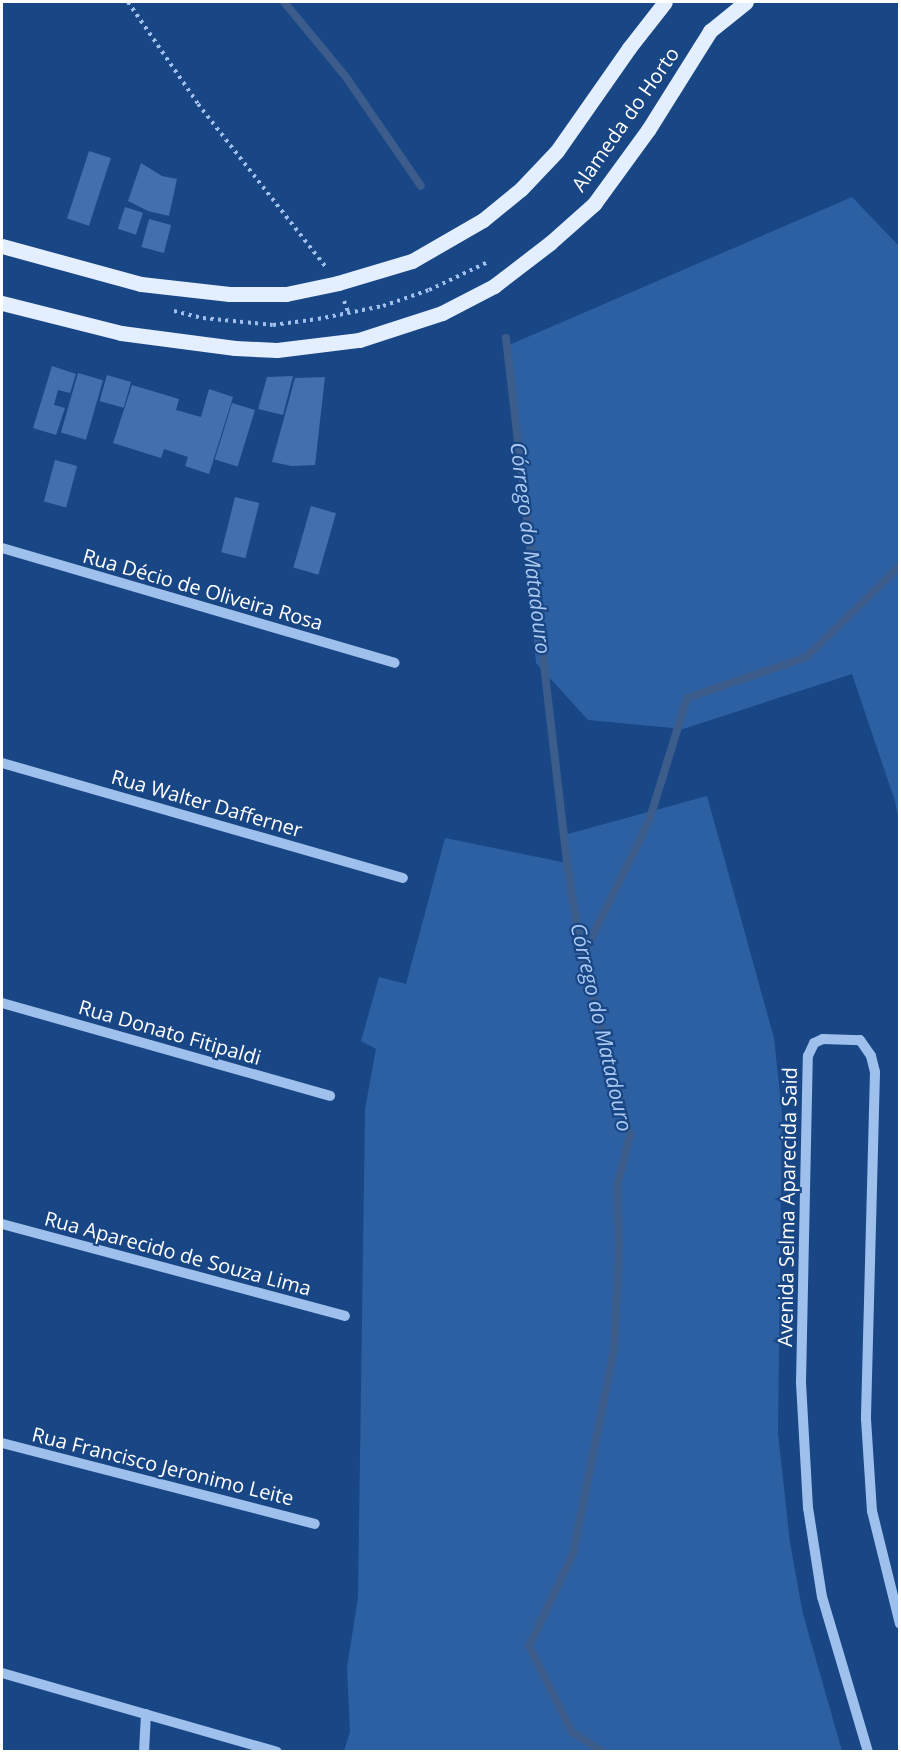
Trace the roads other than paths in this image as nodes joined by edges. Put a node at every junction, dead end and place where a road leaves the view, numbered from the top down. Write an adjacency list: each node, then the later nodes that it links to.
1 (665, 2): 3 (main road, Alameda do Horto)
2 (746, 2): 4 (main road, Alameda do Horto)
3 (2, 246)
4 (2, 303)
5 (2, 548): 6 (street, Rua Décio de Oliveira Rosa)
6 (395, 663)
7 (2, 764): 8 (street, Rua Walter Dafferner)
8 (403, 878)
9 (2, 1004): 10 (street, Rua Donato Fitipaldi)
10 (330, 1096)
11 (2, 1224): 12 (street, Rua Aparecido de Souza Lima)
12 (345, 1316)
13 (2, 1443): 14 (street, Rua Francisco Jeronimo Leite)
14 (315, 1524)
15 (900, 1624): 20 (street, Avenida Selma Aparecida Said)
16 (2, 1673): 17 (street)
17 (146, 1714): 18 (street); 19 (street)
18 (144, 1752)
19 (277, 1752)
20 (868, 1752)

